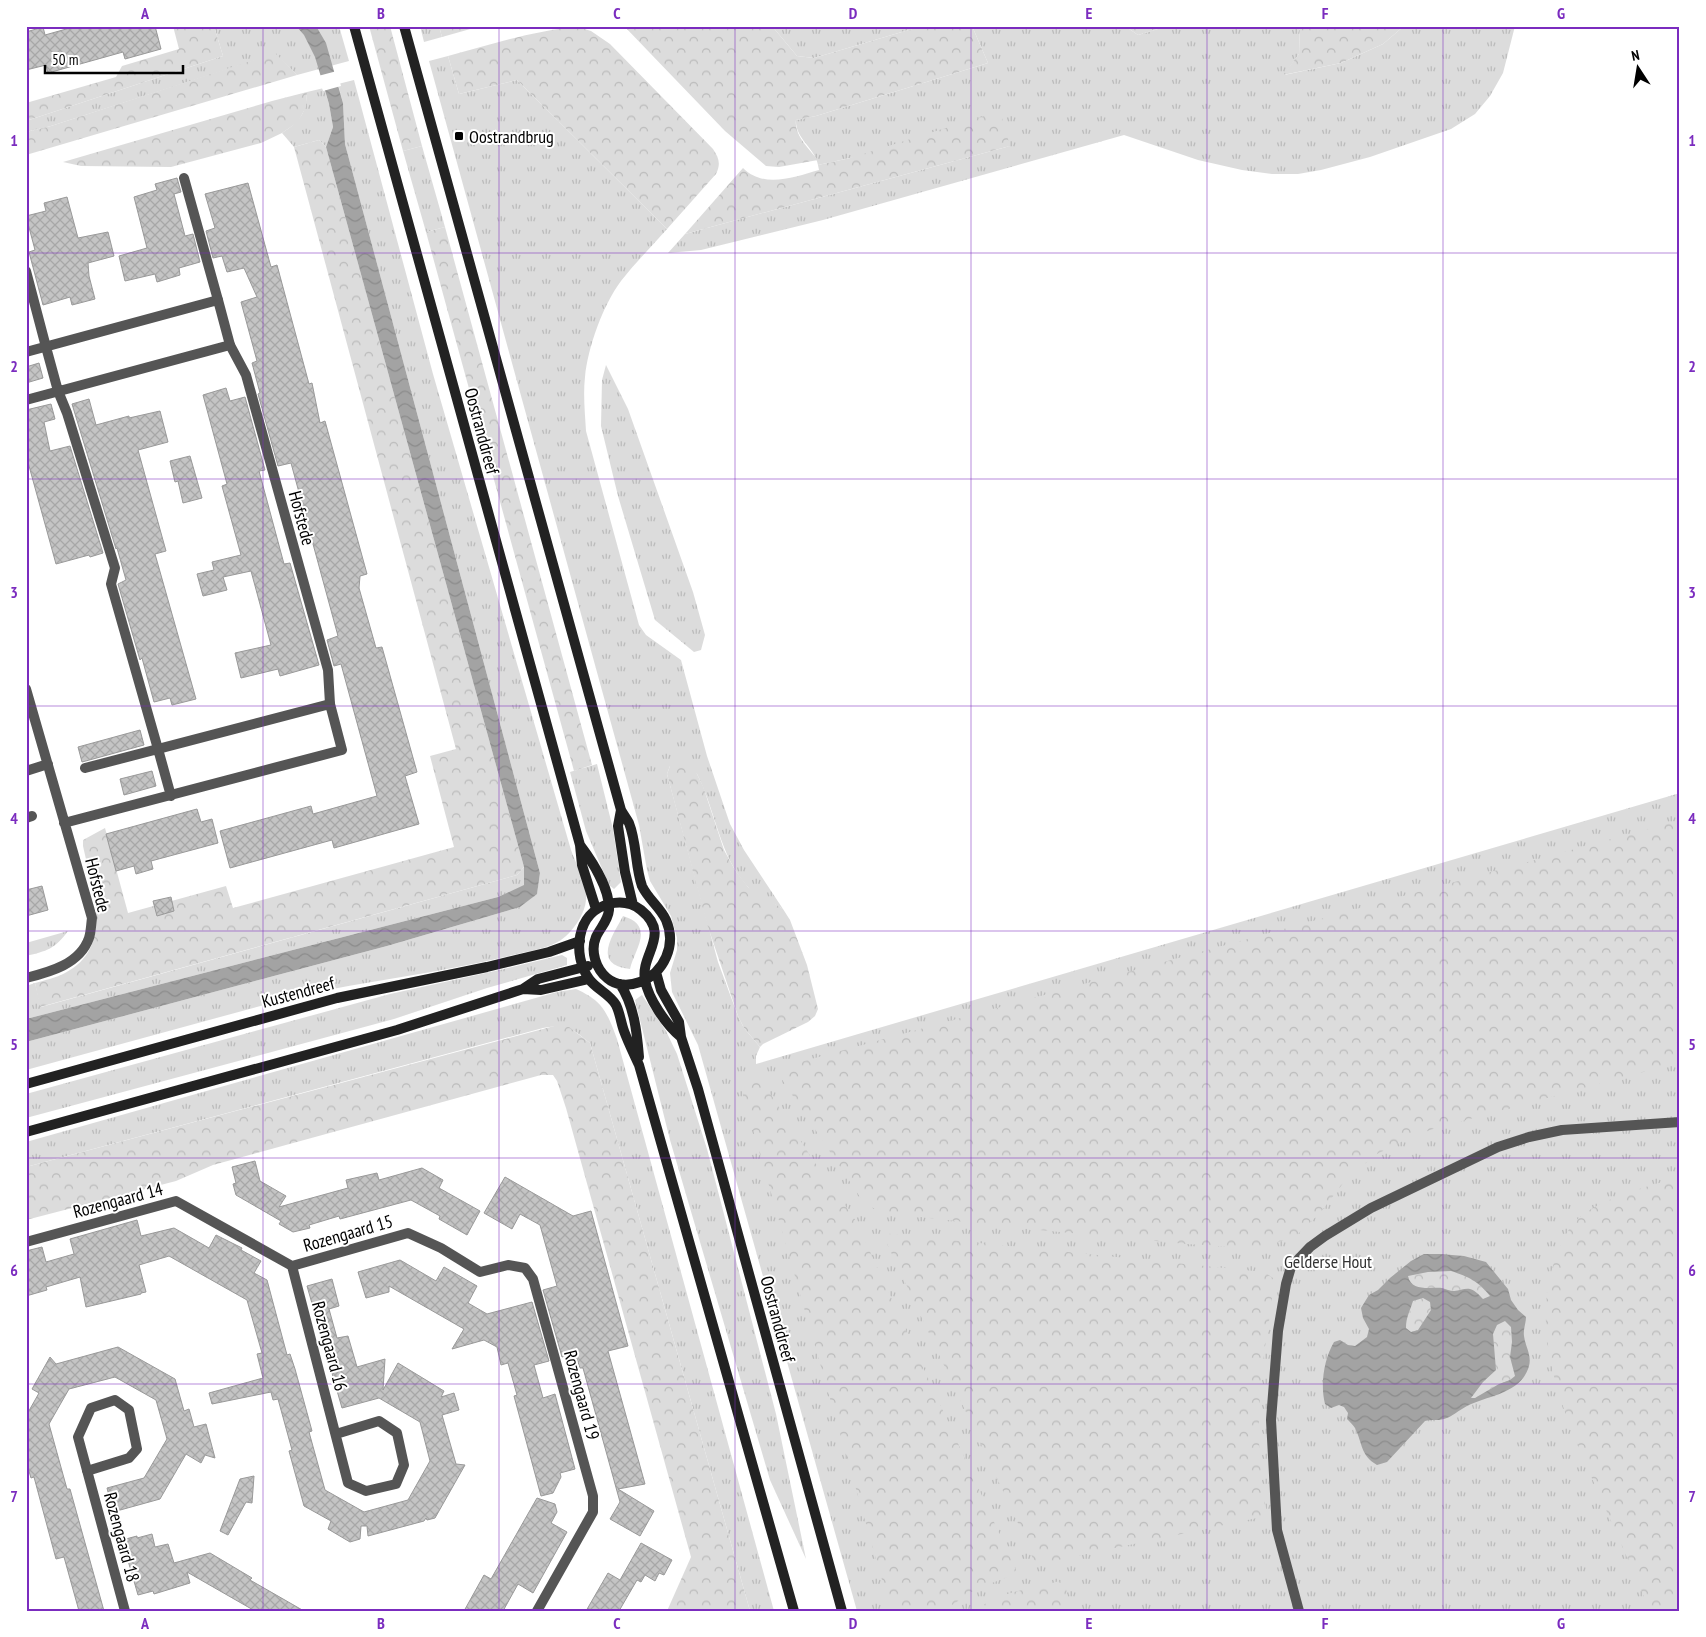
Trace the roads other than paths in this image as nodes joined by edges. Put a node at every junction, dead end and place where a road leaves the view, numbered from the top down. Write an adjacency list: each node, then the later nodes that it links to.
1 (354, 26): 20 (main road, Oostranddreef)
2 (404, 26): 18 (main road, Oostranddreef)
3 (184, 178): 5 (street, Hofstede)
4 (26, 271): 7 (street)
5 (218, 300): 6 (street, Hofstede); 7 (street)
6 (230, 345): 9 (street); 12 (street, Hofstede)
7 (46, 347): 8 (street); 9 (street)
8 (26, 352)
9 (58, 391): 10 (street); 13 (street)
10 (26, 400)
11 (26, 690): 14 (street, Hofstede)
12 (330, 704): 13 (street); 17 (street, Hofstede)
13 (158, 749): 15 (street); 17 (street)
14 (48, 764): 16 (street); 19 (street, Hofstede)
15 (85, 768)
16 (26, 771)
17 (171, 796): 19 (street, Hofstede)
18 (621, 810): 22 (main road, Oostranddreef); 27 (main road, Oostranddreef)
19 (64, 824): 28 (street, Hofstede)
20 (580, 845): 21 (main road, Oostranddreef); 23 (main road, Oostranddreef)
21 (609, 904): 22 (main road); 23 (main road); 25 (main road)
22 (633, 905): 30 (main road)
23 (596, 909): 24 (main road)
24 (580, 941): 26 (main road); 35 (main road, Kustendreef)
25 (597, 964): 26 (main road); 31 (main road)
26 (583, 967): 29 (main road); 32 (main road)
27 (656, 972): 30 (main road); 33 (main road, Oostranddreef)
28 (26, 978)
29 (589, 978): 32 (main road); 34 (main road)
30 (645, 980): 31 (main road); 33 (main road, Oostranddreef)
31 (620, 984): 34 (main road)
32 (523, 989): 37 (main road)
33 (681, 1036): 46 (main road, Oostranddreef)
34 (639, 1066): 45 (main road)
35 (26, 1084)
36 (1680, 1122): 47 (street)
37 (26, 1132)
38 (26, 1242): 40 (street, Rozengaard 14)
39 (441, 1248): 40 (street, Rozengaard 15); 44 (street, Rozengaard 19)
40 (292, 1266): 41 (street, Rozengaard 16)
41 (336, 1434): 41 (street, Rozengaard 16)
42 (87, 1471): 42 (street, Rozengaard 18); 43 (street, Rozengaard 18)
43 (125, 1611)
44 (537, 1611)
45 (794, 1611)
46 (842, 1611)
47 (1300, 1611)

